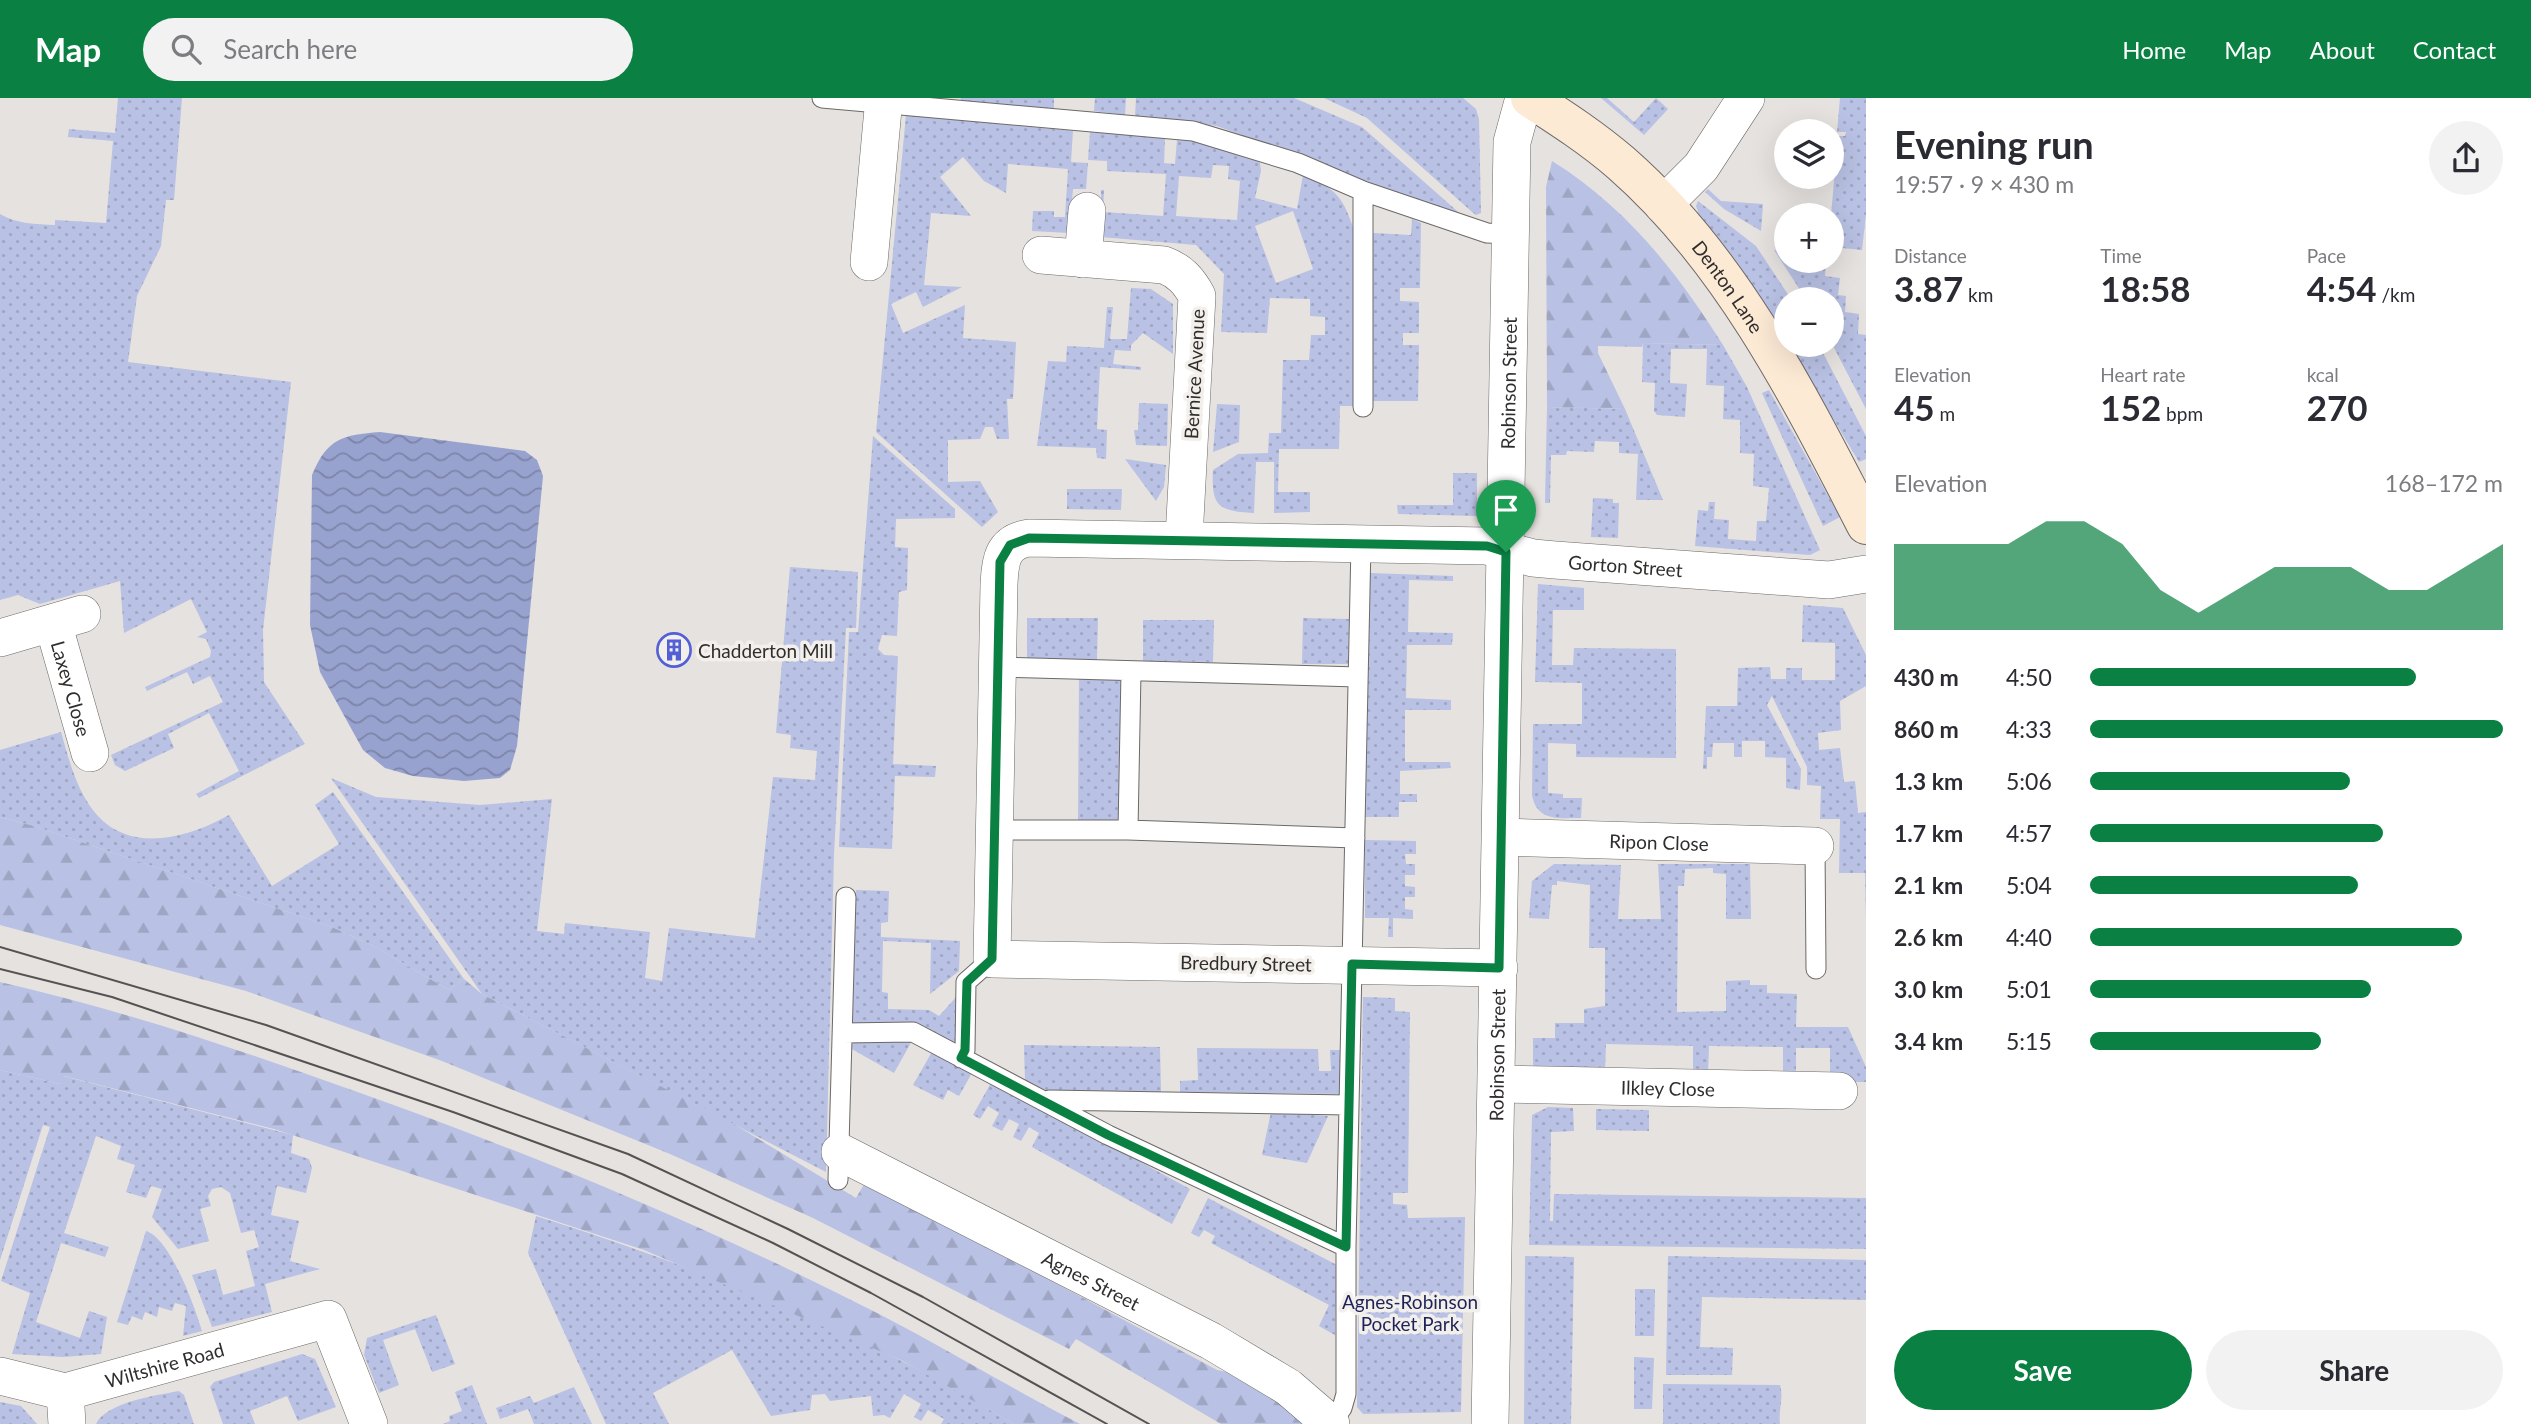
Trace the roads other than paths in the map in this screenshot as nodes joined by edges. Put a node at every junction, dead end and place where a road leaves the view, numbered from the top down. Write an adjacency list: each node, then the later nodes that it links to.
1 (822, 98): 5 (lane)
2 (1524, 98): 9 (street, Robinson Street)
3 (1530, 98): 7 (street, Denton Lane)
4 (1746, 98): 7 (street)
5 (883, 101): 6 (lane); 12 (street)
6 (1363, 191): 9 (lane); 13 (lane)
7 (1663, 205): 14 (street, Denton Lane)
8 (1087, 211): 11 (street)
9 (1511, 234): 17 (street, Robinson Street)
10 (1041, 256): 11 (street, Bernice Avenue)
11 (1083, 259): 15 (street, Bernice Avenue)
12 (869, 262)
13 (1363, 407)
14 (1866, 525)
15 (1184, 538): 16 (street, Gorton Street); 20 (street, Gorton Street)
16 (1361, 544): 17 (street, Gorton Street); 22 (lane)
17 (1506, 552): 18 (street, Gorton Street); 26 (street, Robinson Street)
18 (1866, 574)
19 (0, 638): 23 (street, Laxey Close)
20 (998, 667): 21 (lane); 25 (street)
21 (1131, 672): 22 (lane); 24 (lane)
22 (1358, 677): 27 (lane)
23 (90, 753)
24 (1128, 830): 25 (lane); 27 (lane)
25 (995, 831): 30 (street)
26 (1501, 837): 28 (street, Ripon Close); 32 (street, Robinson Street)
27 (1355, 838): 31 (lane)
28 (1815, 846): 33 (lane)
29 (846, 897): 34 (lane)
30 (992, 959): 31 (street, Bredbury Street); 35 (lane)
31 (1352, 964): 32 (street, Bredbury Street); 39 (lane)
32 (1499, 968): 36 (street, Robinson Street)
33 (1816, 969)
34 (843, 1033): 35 (lane); 40 (lane)
35 (961, 1058): 38 (lane)
36 (1498, 1084): 37 (street, Ilkley Close); 46 (street, Robinson Street)
37 (1839, 1091)
38 (1043, 1100): 39 (lane); 41 (lane)
39 (1349, 1105): 41 (lane)
40 (839, 1166): 45 (street, Agnes Street)
41 (1346, 1247): 45 (lane)
42 (0, 1376): 43 (street, Wiltshire Road)
43 (66, 1408): 44 (street, Wiltshire Road)
44 (369, 1424)
45 (1330, 1424)
46 (1490, 1424)

